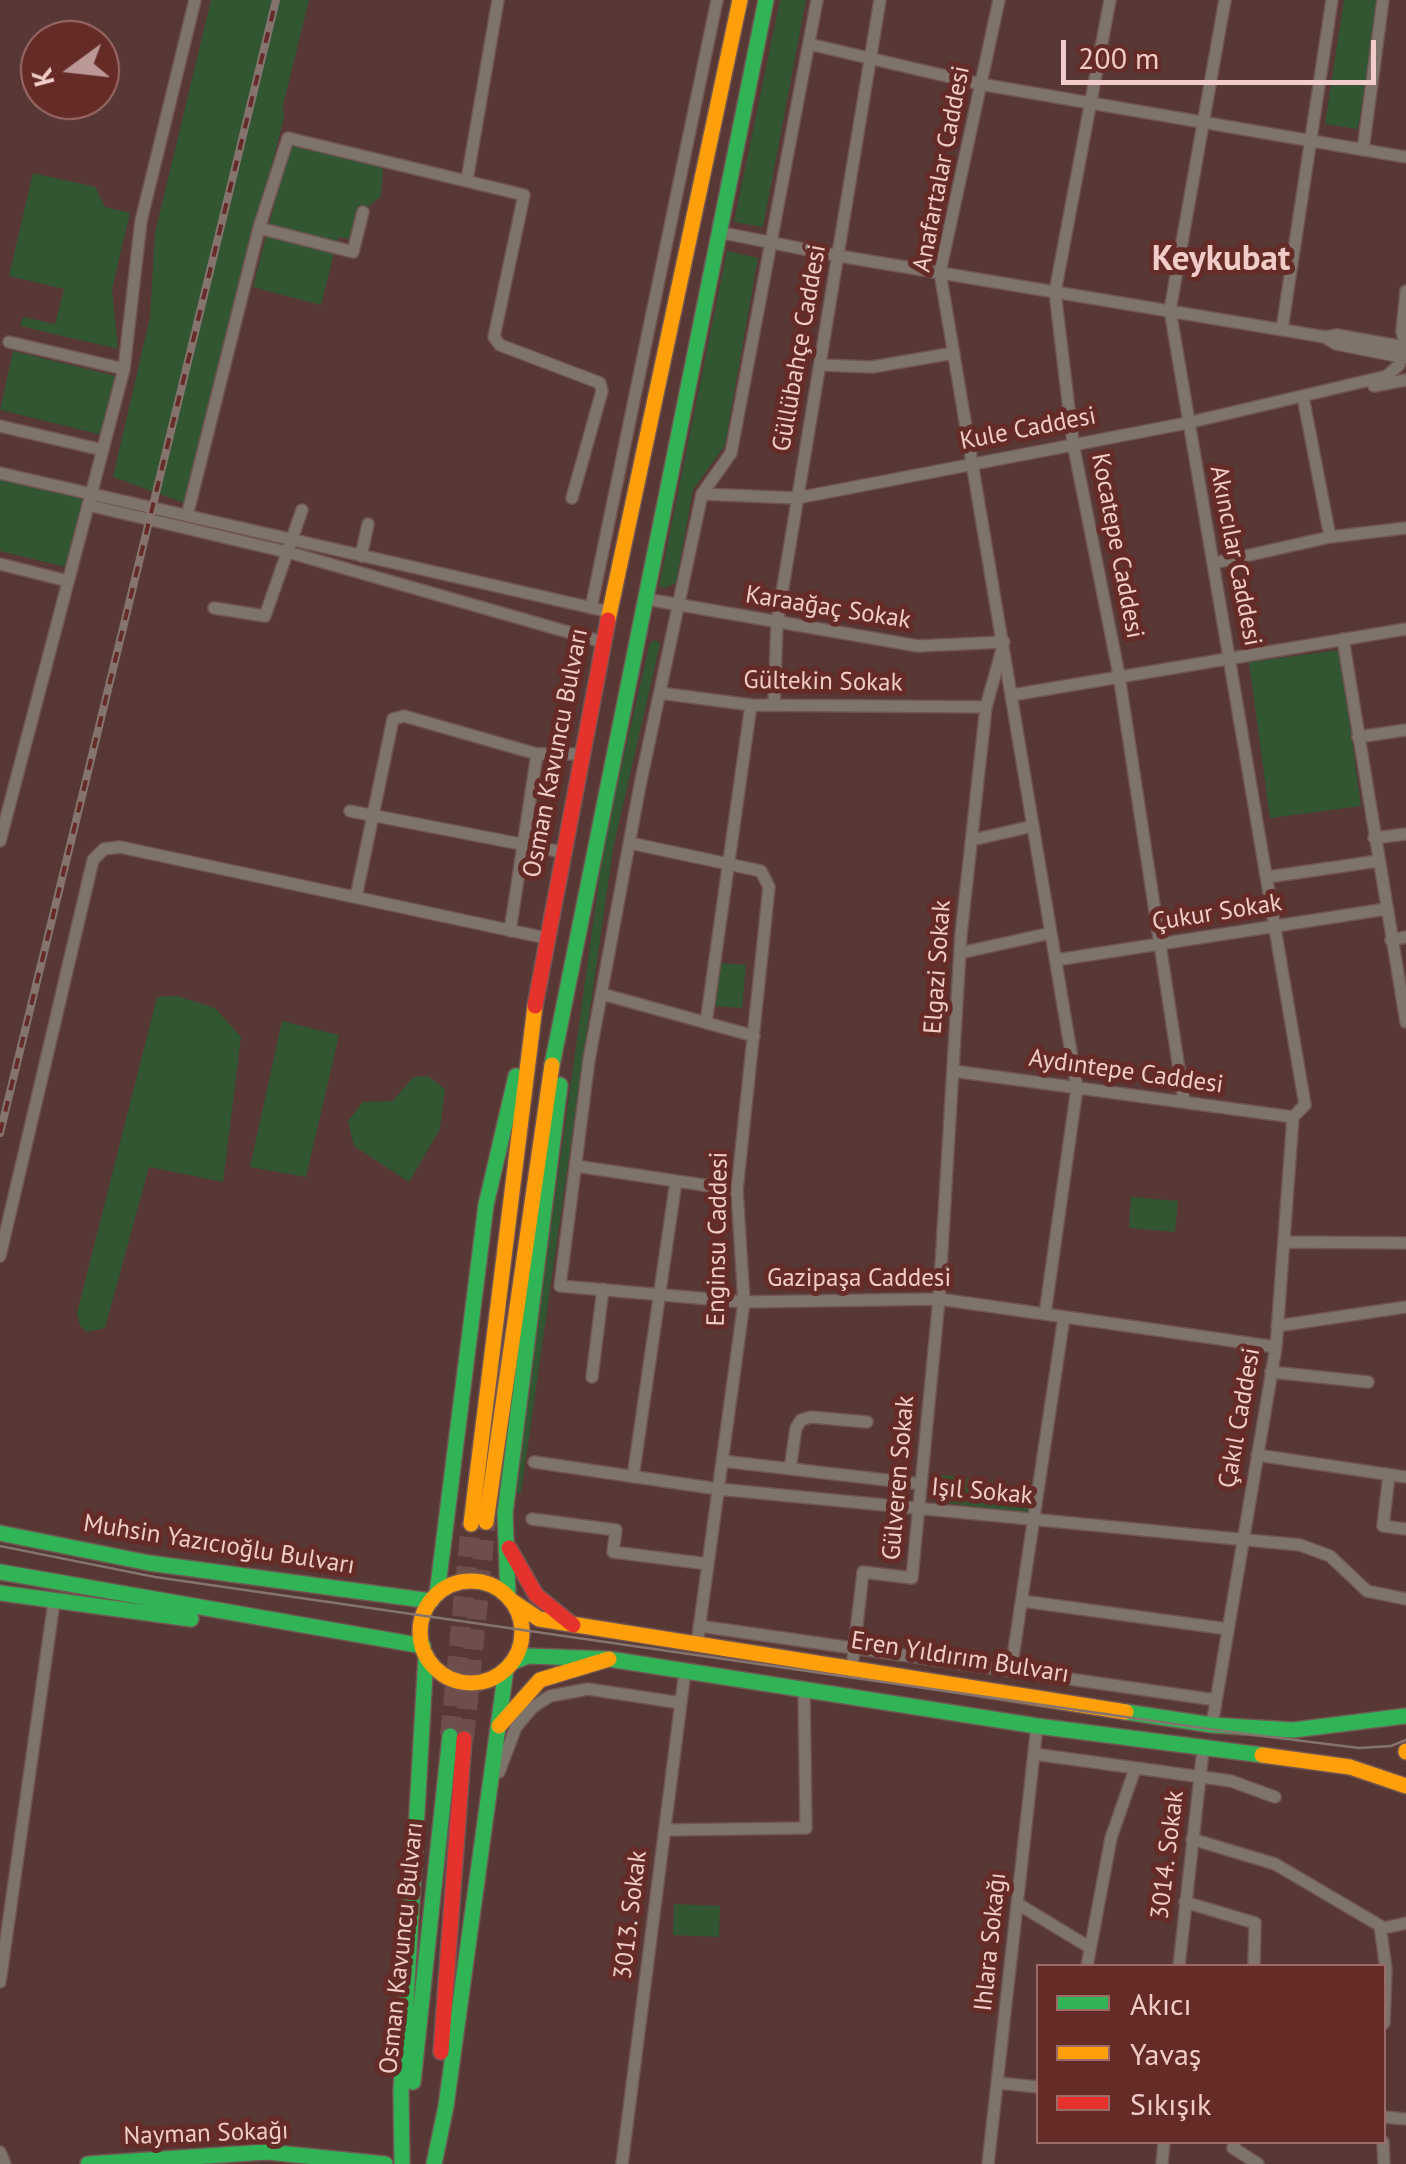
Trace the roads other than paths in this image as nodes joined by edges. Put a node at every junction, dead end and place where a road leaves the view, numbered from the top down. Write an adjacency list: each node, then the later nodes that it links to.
1 (194, 0): 36 (street)
2 (498, 0): 21 (street)
3 (717, 0): 63 (street)
4 (740, 0): 64 (main road, Osman Kavuncu Bulvarı)
5 (766, 0): 24 (main road, Osman Kavuncu Bulvarı)
6 (817, 0): 13 (street)
7 (880, 0): 14 (street, Güllübahçe Caddesi)
8 (999, 0): 15 (street, Anafartalar Caddesi)
9 (1110, 0): 16 (street, Kocatepe Caddesi)
10 (1225, 0): 17 (street, Akıncılar Caddesi)
11 (1332, 0): 18 (street)
12 (1383, 0): 19 (street)
13 (809, 44): 14 (street); 25 (street)
14 (868, 60): 15 (street); 26 (street, Güllübahçe Caddesi)
15 (980, 84): 16 (street); 27 (street, Anafartalar Caddesi)
16 (1090, 103): 17 (street); 29 (street, Kocatepe Caddesi)
17 (1203, 122): 18 (street); 30 (street, Akıncılar Caddesi)
18 (1310, 141): 19 (street); 31 (street)
19 (1362, 150): 20 (street)
20 (1406, 156)
21 (467, 180): 23 (street); 47 (street)
22 (363, 212): 23 (street)
23 (259, 228): 51 (street)
24 (718, 232): 25 (street); 60 (main road, Osman Kavuncu Bulvarı)
25 (772, 244): 26 (street); 46 (street)
26 (839, 256): 27 (street); 35 (street, Güllübahçe Caddesi)
27 (940, 272): 29 (street); 34 (street, Anafartalar Caddesi)
28 (1406, 291): 33 (street)
29 (1055, 292): 30 (street); 42 (street, Kocatepe Caddesi)
30 (1170, 310): 31 (street); 40 (street, Akıncılar Caddesi)
31 (1282, 329): 33 (street)
32 (9, 342): 36 (street)
33 (1405, 351): 38 (street, Kule Caddesi)
34 (954, 353): 35 (street); 44 (street, Anafartalar Caddesi)
35 (821, 366): 48 (street, Güllübahçe Caddesi)
36 (124, 369): 43 (street)
37 (1406, 380): 38 (street, Kule Caddesi)
38 (1360, 385): 39 (street, Kule Caddesi)
39 (1303, 397): 40 (street, Kule Caddesi); 54 (street)
40 (1187, 423): 42 (street, Kule Caddesi); 57 (street, Akıncılar Caddesi)
41 (0, 426): 43 (street)
42 (1073, 443): 44 (street, Kule Caddesi); 71 (street, Kocatepe Caddesi)
43 (103, 450): 49 (street)
44 (974, 462): 48 (street, Kule Caddesi); 69 (street, Anafartalar Caddesi)
45 (0, 473): 49 (street)
46 (702, 494): 48 (street, Kule Caddesi); 61 (street)
47 (572, 498)
48 (797, 498): 65 (street, Güllübahçe Caddesi)
49 (90, 500): 51 (street); 55 (street); 59 (street)
50 (302, 510): 55 (street)
51 (186, 516): 55 (street)
52 (368, 524): 56 (street)
53 (1405, 532): 54 (street)
54 (1330, 537): 57 (street)
55 (292, 547): 56 (street); 62 (street); 68 (street)
56 (361, 556): 63 (street)
57 (1214, 562): 70 (street, Akıncılar Caddesi)
58 (0, 564): 59 (street)
59 (68, 585): 86 (street)
60 (646, 600): 61 (street, Karaağaç Sokak); 106 (main road, Osman Kavuncu Bulvarı)
61 (678, 605): 65 (street, Karaağaç Sokak); 72 (street)
62 (214, 608)
63 (591, 608): 64 (street)
64 (610, 612): 68 (main road, Osman Kavuncu Bulvarı)
65 (777, 623): 69 (street, Karaağaç Sokak); 75 (street, Güllübahçe Caddesi)
66 (1406, 629): 67 (street)
67 (1342, 639): 70 (street); 78 (street)
68 (603, 642): 80 (main road, Osman Kavuncu Bulvarı)
69 (1004, 642): 73 (street, Anafartalar Caddesi); 76 (street, Elgazi Sokak)
70 (1232, 657): 71 (street); 93 (street, Akıncılar Caddesi)
71 (1120, 675): 73 (street); 102 (street, Kocatepe Caddesi)
72 (660, 693): 74 (street, Gültekin Sokak); 88 (street)
73 (1012, 695): 83 (street, Anafartalar Caddesi)
74 (751, 704): 75 (street, Gültekin Sokak); 91 (street)
75 (774, 705): 76 (street, Gültekin Sokak)
76 (986, 707): 87 (street, Elgazi Sokak)
77 (1406, 730): 78 (street)
78 (1358, 737): 85 (street)
79 (538, 754): 80 (street); 82 (street); 89 (street)
80 (580, 754): 90 (main road, Osman Kavuncu Bulvarı)
81 (350, 811): 82 (street)
82 (372, 815): 89 (street); 94 (street)
83 (1034, 826): 87 (street); 98 (street, Anafartalar Caddesi)
84 (1406, 834): 85 (street)
85 (1374, 838): 92 (street)
86 (0, 840)
87 (972, 840): 103 (street, Elgazi Sokak)
88 (630, 842): 91 (street); 107 (street)
89 (523, 844): 90 (street); 97 (street)
90 (562, 852): 99 (main road, Osman Kavuncu Bulvarı)
91 (727, 862): 109 (street); 110 (street, Enginsu Caddesi)
92 (1378, 862): 93 (street); 95 (street)
93 (1268, 877): 96 (street, Akıncılar Caddesi)
94 (356, 897): 97 (street); 120 (street)
95 (1386, 909): 96 (street, Çukur Sokak); 101 (street)
96 (1276, 926): 102 (street, Çukur Sokak); 114 (street, Akıncılar Caddesi)
97 (510, 931): 99 (street)
98 (1052, 933): 103 (street); 104 (street, Anafartalar Caddesi)
99 (546, 938): 105 (main road, Osman Kavuncu Bulvarı)
100 (1406, 938): 101 (street)
101 (1390, 940): 108 (street)
102 (1160, 944): 104 (street, Çukur Sokak); 113 (street, Kocatepe Caddesi)
103 (960, 952): 111 (street, Elgazi Sokak)
104 (1056, 960): 112 (street, Anafartalar Caddesi)
105 (539, 977): 106 (main road, Osman Kavuncu Bulvarı); 155 (main road)
106 (568, 983): 148 (main road)
107 (602, 994): 109 (street); 115 (street)
108 (1406, 1022)
109 (706, 1023): 110 (street)
110 (754, 1036): 117 (street, Enginsu Caddesi)
111 (953, 1071): 112 (street, Aydıntepe Caddesi); 123 (street, Elgazi Sokak)
112 (1077, 1088): 113 (street, Aydıntepe Caddesi); 126 (street, Anafartalar Caddesi)
113 (1184, 1102): 114 (street, Aydıntepe Caddesi)
114 (1293, 1117): 118 (street, Çakıl Caddesi)
115 (576, 1166): 116 (street); 121 (street, Gazipaşa Caddesi)
116 (676, 1181): 117 (street); 122 (street)
117 (737, 1190): 124 (street, Enginsu Caddesi)
118 (1284, 1242): 119 (street); 128 (street, Çakıl Caddesi)
119 (1406, 1243)
120 (0, 1256)
121 (604, 1290): 122 (street, Gazipaşa Caddesi); 131 (street)
122 (658, 1294): 124 (street, Gazipaşa Caddesi); 139 (street)
123 (939, 1299): 124 (street, Gazipaşa Caddesi); 126 (street, Gazipaşa Caddesi); 141 (street, Gülveren Sokak)
124 (744, 1302): 135 (street, Enginsu Caddesi)
125 (1406, 1307): 128 (street)
126 (1044, 1314): 127 (street, Gazipaşa Caddesi)
127 (1064, 1316): 129 (street, Gazipaşa Caddesi); 145 (street)
128 (1277, 1326): 129 (street, Çakıl Caddesi)
129 (1276, 1347): 130 (street, Çakıl Caddesi)
130 (1272, 1372): 132 (street); 134 (street, Çakıl Caddesi)
131 (592, 1377)
132 (1368, 1382)
133 (867, 1422): 137 (street)
134 (1257, 1455): 138 (street); 150 (street, Çakıl Caddesi)
135 (722, 1461): 137 (street); 142 (street, Enginsu Caddesi)
136 (534, 1462): 139 (street, Işıl Sokak)
137 (790, 1469): 141 (street)
138 (1389, 1475): 140 (street); 147 (street)
139 (633, 1476): 142 (street, Işıl Sokak)
140 (1406, 1477)
141 (921, 1484): 143 (street, Gülveren Sokak)
142 (718, 1489): 143 (street, Işıl Sokak); 151 (street, Enginsu Caddesi)
143 (918, 1509): 145 (street, Işıl Sokak); 165 (street, Gülveren Sokak)
144 (532, 1519): 151 (street)
145 (1035, 1520): 150 (street, Işıl Sokak); 159 (street)
146 (0, 1521): 153 (main road)
147 (1406, 1529)
148 (504, 1531): 156 (main road); 161 (main road)
149 (0, 1533): 153 (main road, Muhsin Yazıcıoğlu Bulvarı)
150 (1243, 1540): 157 (street, Işıl Sokak); 163 (street, Çakıl Caddesi)
151 (708, 1564): 162 (street, Enginsu Caddesi)
152 (0, 1572): 160 (main road)
153 (250, 1577): 155 (main road, Muhsin Yazıcıoğlu Bulvarı)
154 (0, 1592): 158 (main road)
155 (434, 1598): 156 (main road); 166 (main road)
156 (510, 1599): 161 (main road, Eren Yıldırım Bulvarı); 168 (main road)
157 (1406, 1599)
158 (54, 1602): 160 (main road); 197 (street)
159 (1022, 1602): 163 (street); 170 (street)
160 (234, 1616): 166 (main road)
161 (573, 1625): 164 (main road, Eren Yıldırım Bulvarı)
162 (699, 1626): 164 (street, Enginsu Caddesi); 165 (street)
163 (1228, 1629): 173 (street, Çakıl Caddesi)
164 (696, 1644): 169 (main road, Eren Yıldırım Bulvarı)
165 (854, 1648): 169 (street, Gülveren Sokak); 170 (street)
166 (424, 1651): 168 (main road); 206 (main road)
167 (609, 1659): 168 (main road); 171 (main road); 178 (main road)
168 (510, 1666): 178 (main road)
169 (852, 1667): 176 (main road, Eren Yıldırım Bulvarı)
170 (1011, 1670): 173 (street)
171 (685, 1671): 172 (main road); 174 (street, 3013. Sokak)
172 (804, 1690): 177 (main road); 186 (street)
173 (1216, 1700): 176 (street, Çakıl Caddesi)
174 (681, 1703): 185 (street); 186 (street, 3013. Sokak)
175 (1406, 1716): 176 (main road, Eren Yıldırım Bulvarı)
176 (1212, 1725)
177 (1038, 1726): 179 (main road); 180 (street, Ihlara Sokağı)
178 (495, 1732): 185 (main road)
179 (1204, 1750): 182 (street, 3014. Sokak); 183 (main road)
180 (1034, 1754): 181 (street); 189 (street, Ihlara Sokağı)
181 (1136, 1769): 182 (street); 192 (street)
182 (1200, 1778): 184 (street); 187 (street, 3014. Sokak)
183 (1406, 1786)
184 (1275, 1797)
185 (485, 1808): 207 (main road)
186 (665, 1830): 208 (street, 3013. Sokak)
187 (1192, 1840): 188 (street, 3014. Sokak); 191 (street)
188 (1185, 1902): 194 (street, 3014. Sokak); 195 (street)
189 (1018, 1904): 192 (street); 198 (street, Ihlara Sokağı)
190 (1406, 1923): 191 (street)
191 (1380, 1926): 196 (street)
192 (1090, 1947): 193 (street)
193 (1087, 1964)
194 (1179, 1964)
195 (1254, 1964)
196 (1385, 1964)
197 (0, 1982)
198 (998, 2083): 199 (street); 209 (street, Ihlara Sokağı)
199 (1036, 2086)
200 (1234, 2144): 210 (street)
201 (0, 2152): 203 (street)
202 (149, 2161): 204 (main road, Nayman Sokağı); 205 (main road, Nayman Sokağı)
203 (4, 2164)
204 (88, 2164)
205 (385, 2164)
206 (402, 2164): 207 (main road, Osman Kavuncu Bulvarı)
207 (432, 2164)
208 (622, 2164)
209 (988, 2164)
210 (1258, 2164)

